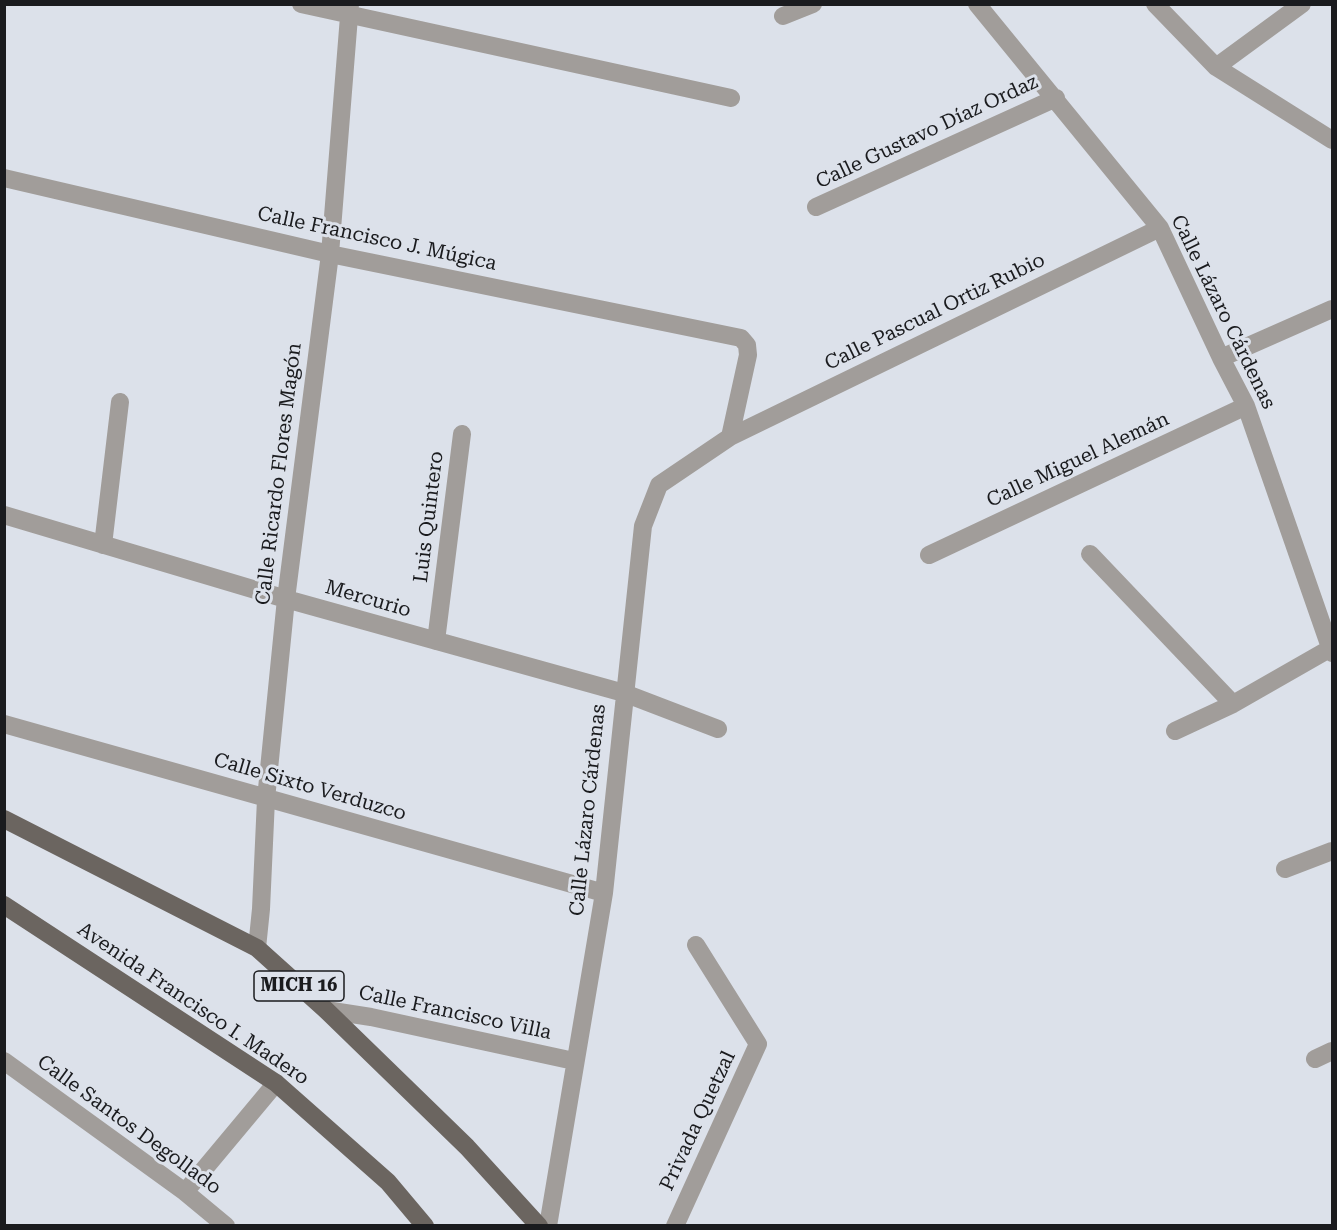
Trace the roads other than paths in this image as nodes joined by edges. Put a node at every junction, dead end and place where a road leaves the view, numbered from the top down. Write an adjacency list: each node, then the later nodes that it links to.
1 (301, 4): 6 (street)
2 (813, 4): 7 (street)
3 (977, 4): 10 (street, Calle Lázaro Cárdenas)
4 (1155, 4): 8 (street)
5 (1302, 4): 8 (street)
6 (349, 10): 9 (street); 15 (street, Calle Ricardo Flores Magón)
7 (783, 16)
8 (1216, 67): 11 (street)
9 (731, 98)
10 (1056, 98): 13 (street, Calle Gustavo Díaz Ordaz); 14 (street, Calle Lázaro Cárdenas)
11 (1332, 140)
12 (4, 177): 15 (street, Calle Francisco J. Múgica)
13 (816, 207)
14 (1160, 228): 17 (street, Calle Lázaro Cárdenas); 21 (street, Calle Pascual Ortiz Rubio)
15 (330, 254): 21 (street, Calle Francisco J. Múgica); 26 (street, Calle Ricardo Flores Magón)
16 (1332, 309): 17 (street)
17 (1221, 358): 19 (street, Calle Lázaro Cárdenas)
18 (120, 402): 23 (street)
19 (1246, 406): 25 (street, Calle Miguel Alemán); 28 (street, Calle Lázaro Cárdenas)
20 (462, 434): 27 (street, Luis Quintero)
21 (730, 437): 29 (street, Calle Lázaro Cárdenas)
22 (4, 516): 23 (street, Mercurio)
23 (103, 545): 26 (street, Mercurio)
24 (1090, 554): 30 (street)
25 (929, 555)
26 (286, 599): 27 (street, Mercurio); 34 (street, Calle Ricardo Flores Magón)
27 (436, 641): 29 (street, Mercurio)
28 (1332, 651): 30 (street)
29 (624, 693): 32 (street, Mercurio); 38 (street, Calle Lázaro Cárdenas)
30 (1233, 704): 33 (street)
31 (4, 724): 34 (street, Calle Sixto Verduzco)
32 (718, 729)
33 (1175, 730)
34 (266, 799): 38 (street, Calle Sixto Verduzco); 41 (street, Calle Ricardo Flores Magón)
35 (4, 819): 41 (main road, MICH 16)
36 (1332, 851): 37 (street)
37 (1284, 869)
38 (604, 892): 46 (street, Calle Lázaro Cárdenas)
39 (4, 905): 47 (main road, Avenida Francisco I. Madero)
40 (696, 945): 53 (street, Privada Quetzal)
41 (257, 948): 42 (main road, MICH 16)
42 (326, 1010): 46 (street, Calle Francisco Villa); 51 (main road, MICH 16)
43 (1332, 1051): 44 (street)
44 (1315, 1059)
45 (4, 1061): 48 (street, Calle Santos Degollado)
46 (574, 1061): 52 (street, Calle Lázaro Cárdenas)
47 (276, 1083): 48 (street); 50 (main road, Avenida Francisco I. Madero)
48 (185, 1192): 49 (street, Calle Santos Degollado)
49 (226, 1226)
50 (425, 1226)
51 (539, 1226)
52 (548, 1226)
53 (675, 1226)

